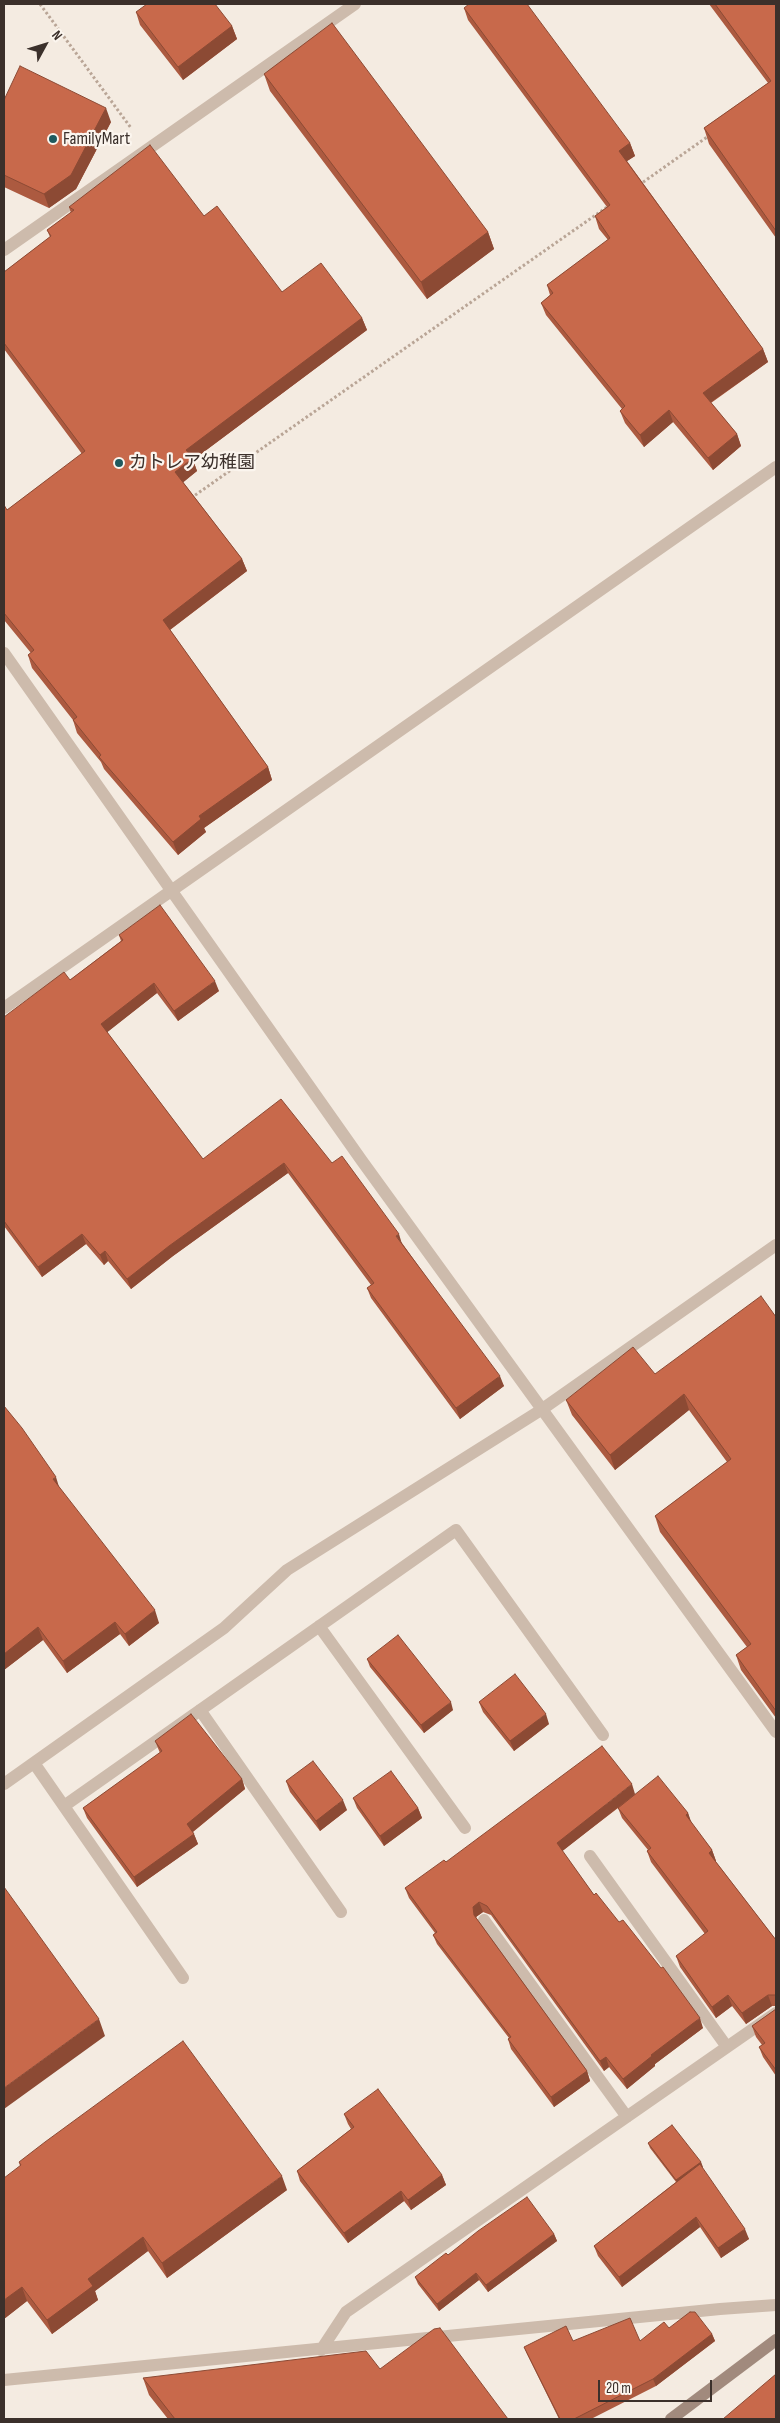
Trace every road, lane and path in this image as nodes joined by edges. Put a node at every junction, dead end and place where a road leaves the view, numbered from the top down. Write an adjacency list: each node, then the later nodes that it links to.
1 (40, 4): 4 (path)
2 (355, 4): 4 (street)
3 (711, 135): 5 (path)
4 (147, 149): 7 (street)
5 (638, 186)
6 (614, 203): 9 (path)
7 (4, 250)
8 (776, 467): 11 (street)
9 (183, 504)
10 (4, 653): 11 (street)
11 (171, 893): 12 (street); 14 (street)
12 (4, 1008)
13 (776, 1245): 14 (street)
14 (541, 1410): 17 (street); 19 (street)
15 (319, 1626): 16 (street); 18 (street); 22 (street)
16 (200, 1710): 21 (street); 24 (street)
17 (776, 1732)
18 (603, 1735)
19 (34, 1762): 20 (street); 21 (street)
20 (4, 1784)
21 (64, 1806): 26 (street)
22 (465, 1828)
23 (590, 1856): 28 (street)
24 (341, 1912)
25 (484, 1920): 29 (street)
26 (183, 1978)
27 (776, 2013): 28 (street)
28 (727, 2047): 29 (street)
29 (627, 2117): 32 (street)
30 (776, 2305): 32 (street)
31 (776, 2341): 34 (main road)
32 (321, 2350): 33 (street)
33 (4, 2380)
34 (671, 2419)

